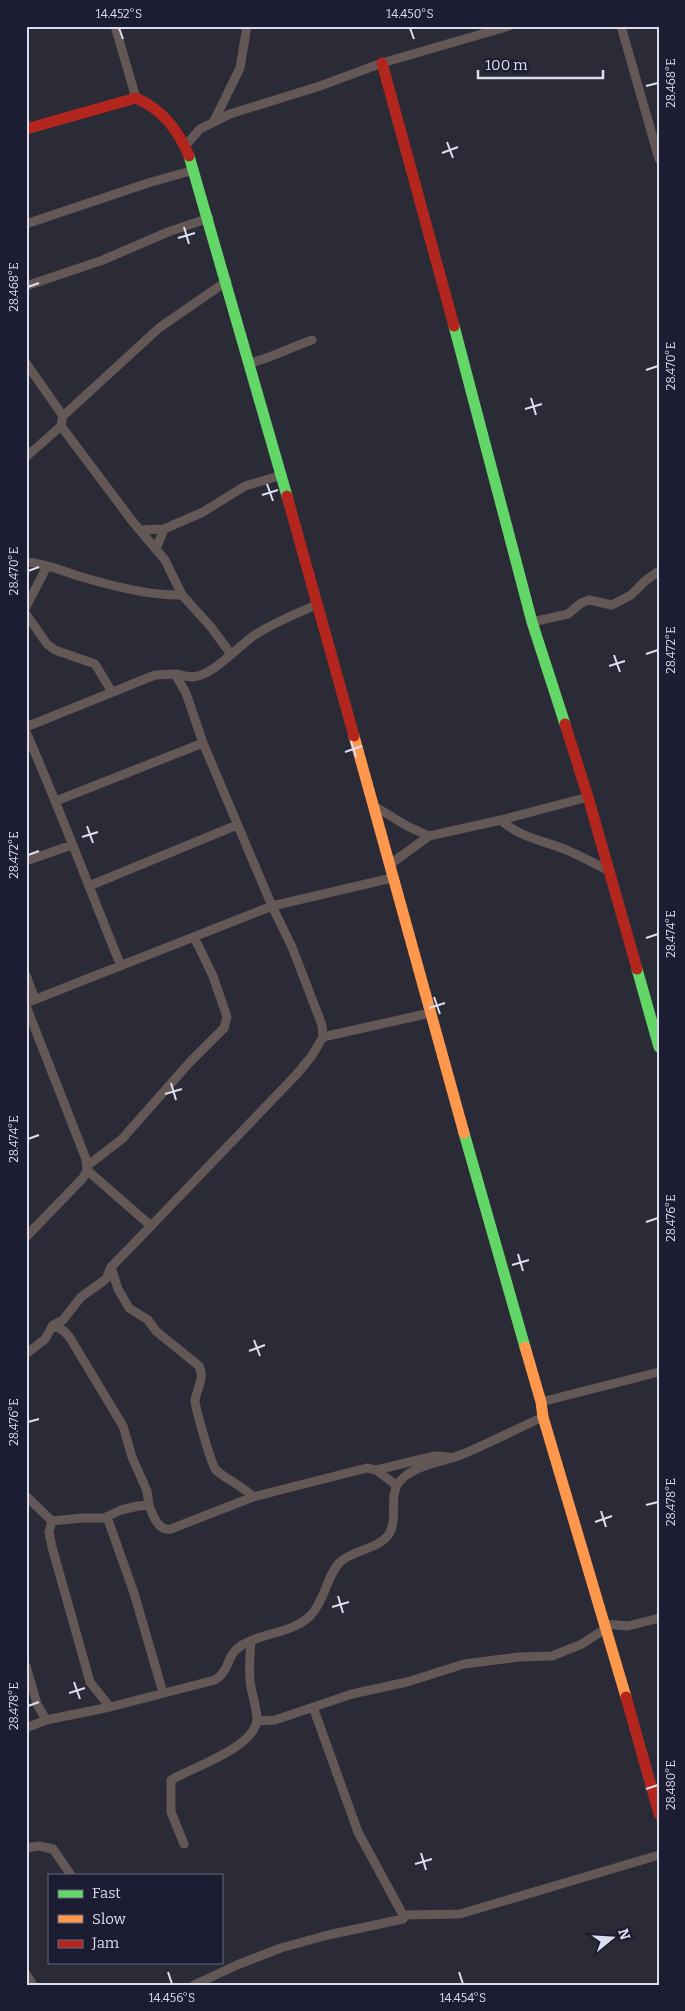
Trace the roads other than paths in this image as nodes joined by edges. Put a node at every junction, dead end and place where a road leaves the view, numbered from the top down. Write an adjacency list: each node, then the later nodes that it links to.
1 (115, 26): 6 (street)
2 (247, 26): 7 (street)
3 (509, 26): 5 (street)
4 (621, 26): 10 (street)
5 (382, 63): 7 (street); 32 (street)
6 (136, 98): 8 (street); 9 (street)
7 (214, 121): 9 (street)
8 (26, 129)
9 (185, 146): 11 (street)
10 (659, 159)
11 (194, 170): 12 (street); 13 (street)
12 (209, 218): 14 (street); 15 (street)
13 (26, 224)
14 (227, 281): 18 (street); 19 (street)
15 (26, 286)
16 (312, 340): 18 (street)
17 (26, 363): 19 (street)
18 (250, 363): 21 (street)
19 (62, 421): 20 (street); 23 (street)
20 (26, 457)
21 (282, 475): 22 (street); 29 (street)
22 (164, 529): 23 (street); 24 (street)
23 (140, 530): 24 (street)
24 (156, 549): 28 (street)
25 (26, 562): 26 (street)
26 (47, 566): 28 (street); 30 (street)
27 (659, 572): 32 (street)
28 (182, 595): 33 (street)
29 (318, 604): 33 (street); 43 (street)
30 (26, 608)
31 (26, 614): 36 (street)
32 (532, 622): 41 (street)
33 (230, 653): 35 (street)
34 (175, 674): 35 (street); 36 (street); 37 (street)
35 (192, 677): 37 (street)
36 (112, 692): 38 (street)
37 (186, 693): 40 (street)
38 (26, 727)
39 (26, 732): 42 (street)
40 (203, 743): 42 (street); 45 (street)
41 (588, 797): 44 (street); 50 (street)
42 (56, 801): 47 (street)
43 (374, 806): 46 (street); 49 (street)
44 (501, 820): 46 (street); 50 (street)
45 (237, 825): 52 (street); 53 (street)
46 (429, 836): 49 (street)
47 (72, 845): 48 (street); 52 (street)
48 (26, 861)
49 (389, 865): 51 (street)
50 (609, 871): 60 (street)
51 (392, 878): 53 (street); 58 (street)
52 (89, 886): 55 (street)
53 (272, 906): 54 (street); 59 (street)
54 (194, 937): 55 (street); 61 (street)
55 (121, 966): 57 (street)
56 (26, 975): 57 (street)
57 (29, 1002): 61 (street)
58 (430, 1013): 59 (street); 68 (street)
59 (323, 1037): 62 (street)
60 (659, 1047)
61 (87, 1168): 62 (street); 63 (street)
62 (151, 1226): 64 (street)
63 (26, 1237)
64 (112, 1267): 65 (street); 74 (street)
65 (53, 1325): 66 (street); 75 (street)
66 (26, 1354)
67 (659, 1372): 68 (street)
68 (541, 1402): 69 (street)
69 (543, 1417): 70 (street); 79 (street)
70 (452, 1457): 71 (street); 72 (street)
71 (376, 1470): 72 (street); 74 (street)
72 (396, 1485): 80 (street)
73 (26, 1496): 77 (street)
74 (253, 1497): 75 (street)
75 (149, 1505): 76 (street)
76 (107, 1517): 77 (street); 82 (street)
77 (52, 1521): 83 (street)
78 (659, 1618): 79 (street)
79 (605, 1627): 84 (street); 88 (street)
80 (251, 1641): 82 (street); 86 (street)
81 (26, 1666): 85 (street)
82 (163, 1693): 83 (street)
83 (110, 1707): 85 (street)
84 (313, 1707): 86 (street); 93 (street)
85 (46, 1720): 87 (street)
86 (257, 1722): 89 (street)
87 (26, 1728)
88 (659, 1814)
89 (184, 1844)
90 (26, 1848): 92 (street)
91 (659, 1855): 93 (street)
92 (70, 1874)
93 (403, 1915): 96 (street)
94 (26, 1974): 95 (street)
95 (33, 1985)
96 (194, 1985)

